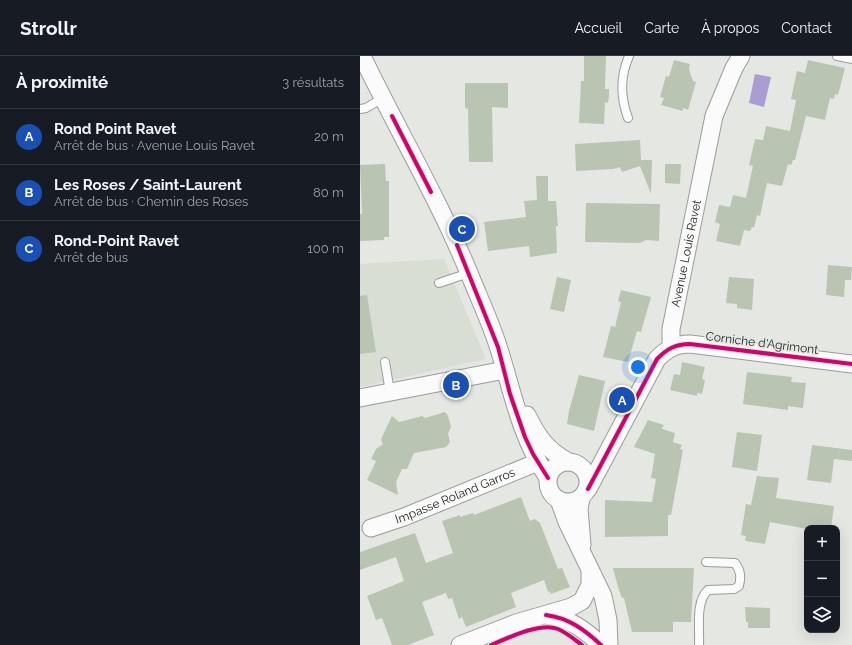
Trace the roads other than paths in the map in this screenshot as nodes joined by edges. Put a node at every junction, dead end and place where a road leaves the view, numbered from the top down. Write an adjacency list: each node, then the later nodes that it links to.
1 (362, 56): 6 (street)
2 (629, 56): 8 (lane)
3 (741, 56): 11 (street, Avenue Louis Ravet)
4 (837, 56): 5 (lane)
5 (852, 59)
6 (383, 98): 7 (lane); 9 (street)
7 (360, 109)
8 (628, 118)
9 (469, 273): 10 (lane); 14 (street)
10 (439, 283)
11 (671, 348): 13 (street, Corniche d'Agrimont); 17 (street)
12 (385, 362): 15 (lane)
13 (852, 364)
14 (505, 370): 15 (street); 18 (street); 19 (street)
15 (390, 392): 16 (street)
16 (360, 398)
17 (614, 441): 19 (street); 21 (street)
18 (538, 462): 20 (street); 23 (street, Impasse Roland Garros)
19 (573, 463): 20 (street); 21 (street)
20 (548, 478): 22 (street)
21 (584, 494): 22 (street); 24 (street)
22 (559, 500): 24 (street)
23 (371, 528)
24 (582, 552): 26 (street)
25 (706, 562): 31 (lane)
26 (590, 571): 27 (street); 30 (street)
27 (546, 615): 28 (street); 29 (street)
28 (460, 645)
29 (601, 645)
30 (609, 645)
31 (699, 645)

